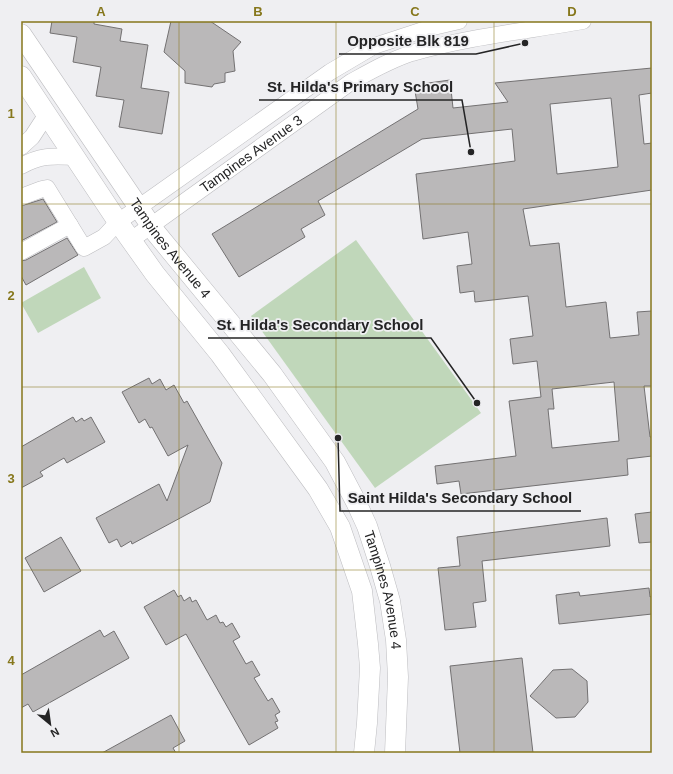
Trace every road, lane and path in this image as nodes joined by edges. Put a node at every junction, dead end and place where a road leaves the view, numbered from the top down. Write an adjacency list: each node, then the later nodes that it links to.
1 (459, 21): 10 (street, Tampines Avenue 3)
2 (583, 21): 13 (street, Tampines Avenue 3)
3 (21, 34): 10 (main road, Tampines Avenue 4)
4 (21, 76): 5 (main road, Tampines Avenue 4)
5 (47, 114): 6 (street); 7 (main road, Tampines Avenue 4)
6 (21, 147)
7 (74, 157): 8 (street); 11 (main road, Tampines Avenue 4)
8 (21, 166)
9 (21, 197): 12 (street)
10 (138, 208): 11 (street, Tampines Avenue 3); 13 (main road, Tampines Avenue 4)
11 (118, 222): 12 (street, Tampines Avenue 3); 14 (main road, Tampines Avenue 4)
12 (70, 225): 15 (street)
13 (151, 226): 14 (street, Tampines Avenue 3); 17 (main road, Tampines Avenue 4)
14 (131, 240): 16 (main road, Tampines Avenue 4)
15 (21, 252)
16 (364, 753)
17 (394, 753)

